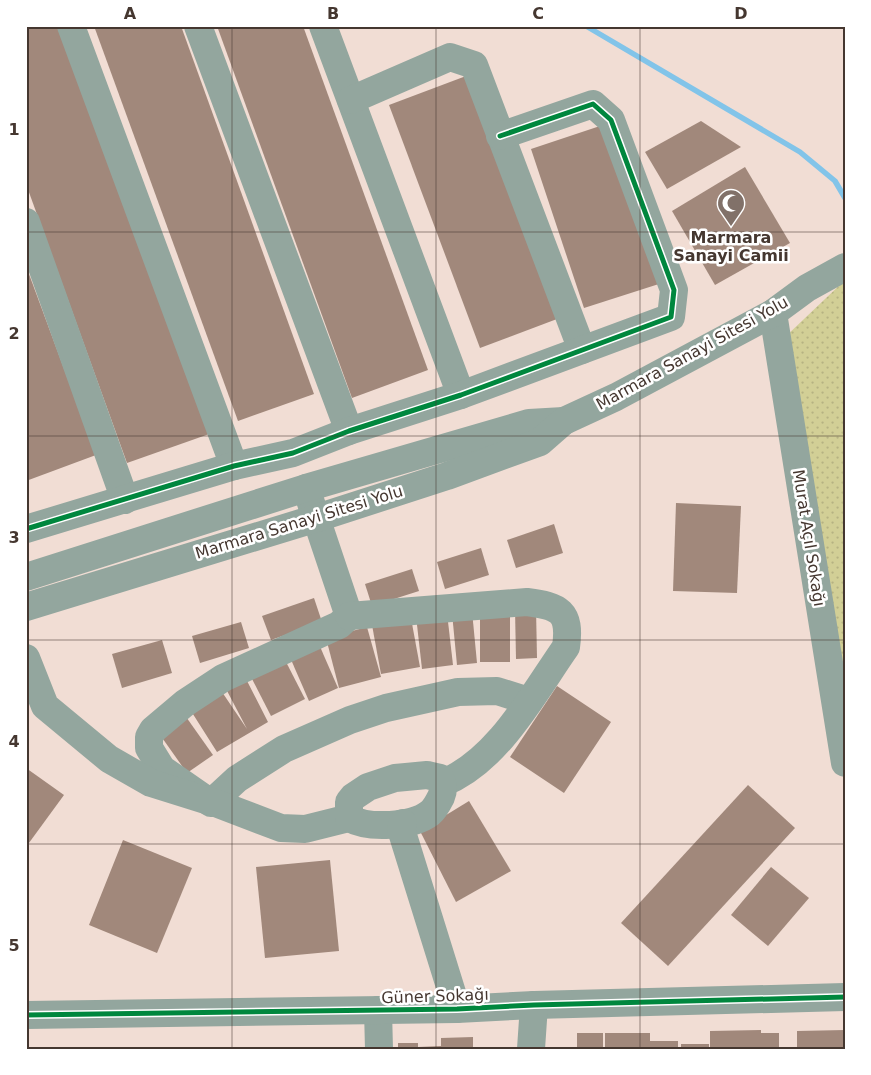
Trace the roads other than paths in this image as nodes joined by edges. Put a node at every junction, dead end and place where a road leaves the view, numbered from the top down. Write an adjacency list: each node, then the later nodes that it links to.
1 (71, 26): 13 (street)
2 (198, 26): 12 (street)
3 (323, 26): 4 (street)
4 (351, 100): 5 (street); 10 (street)
5 (500, 136): 9 (street); 9 (street)
6 (26, 222): 15 (street)
7 (844, 267): 8 (street, Marmara Sanayi Sitesi Yolu)
8 (773, 313): 11 (street, Marmara Sanayi Sitesi Yolu); 23 (street, Murat Açıl Sokağı)
9 (582, 350): 10 (street)
10 (461, 395): 12 (street)
11 (564, 421): 14 (street, Marmara Sanayi Sitesi Yolu); 16 (street, Marmara Sanayi Sitesi Yolu)
12 (349, 431): 13 (street)
13 (234, 466): 15 (street)
14 (306, 488): 16 (street); 18 (street, Marmara Sanayi Sitesi Yolu)
15 (125, 500): 17 (street)
16 (317, 518): 19 (street, Marmara Sanayi Sitesi Yolu); 20 (street)
17 (26, 529)
18 (26, 577)
19 (26, 607)
20 (349, 616): 22 (street); 25 (street)
21 (26, 658): 25 (street)
22 (529, 701): 24 (street); 25 (street)
23 (845, 763)
24 (442, 782): 26 (street); 27 (street)
25 (211, 803): 26 (street)
26 (349, 818): 27 (street)
27 (402, 823): 30 (street)
28 (845, 997): 29 (street, Güner Sokağı)
29 (534, 1005): 30 (street, Güner Sokağı); 34 (street)
30 (458, 1009): 31 (street, Güner Sokağı)
31 (378, 1010): 32 (street, Güner Sokağı); 33 (street)
32 (26, 1015)
33 (379, 1049)
34 (531, 1049)

